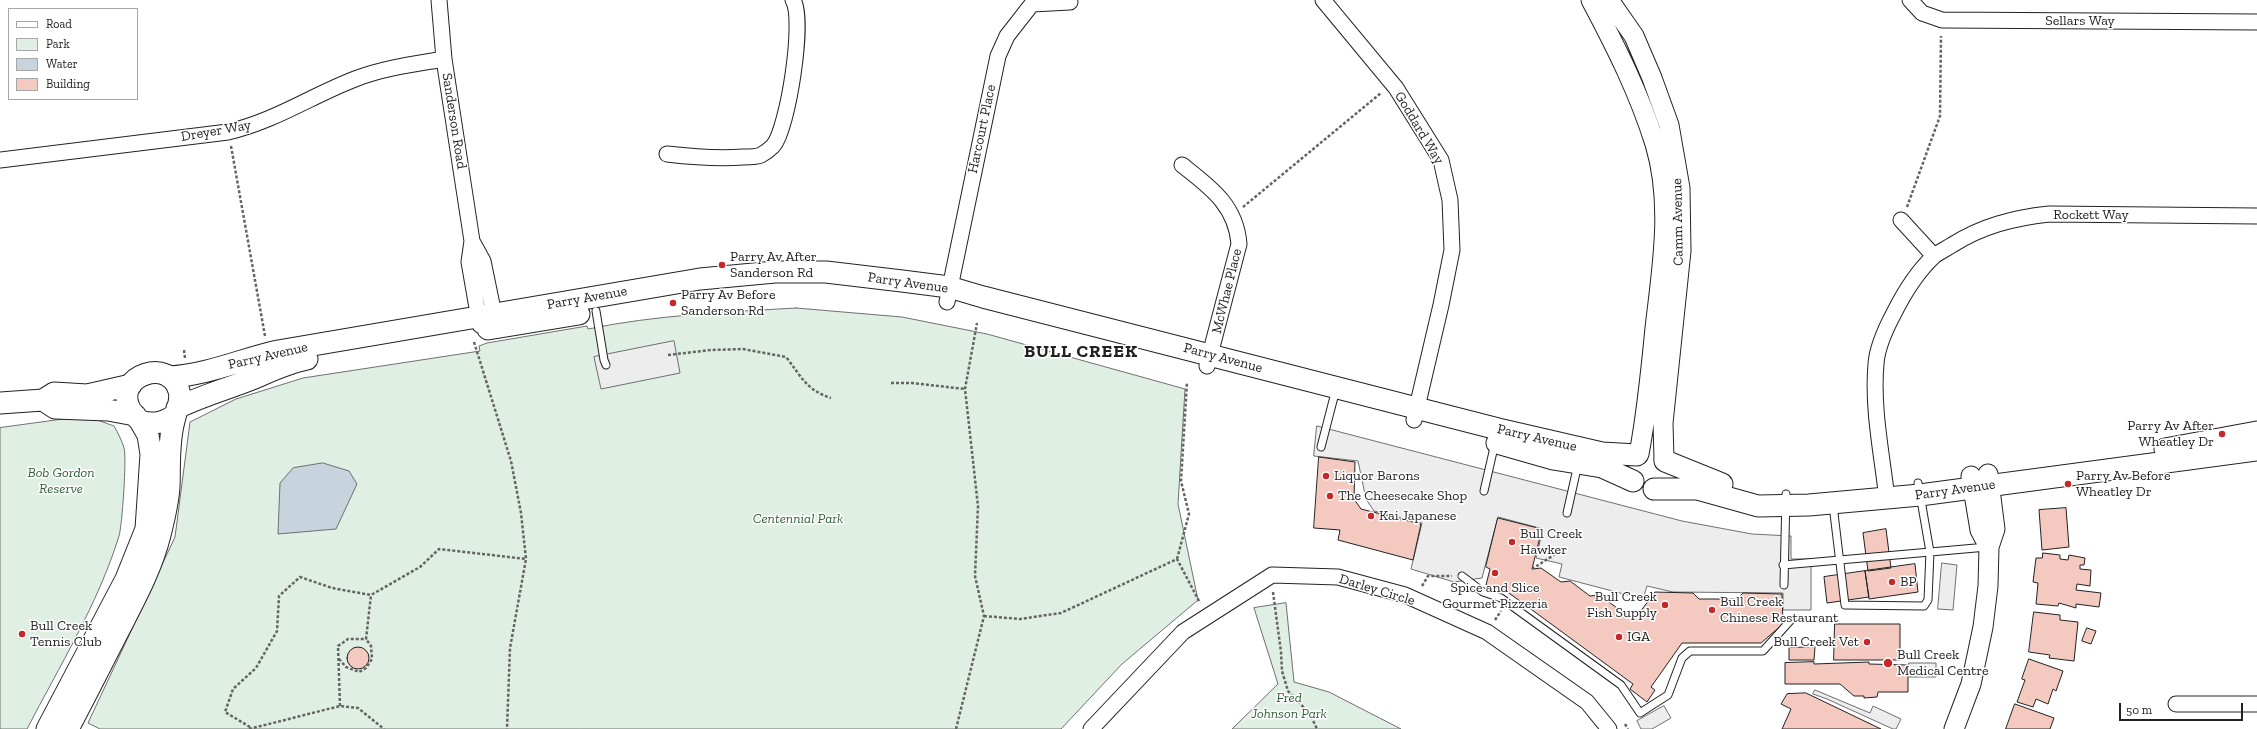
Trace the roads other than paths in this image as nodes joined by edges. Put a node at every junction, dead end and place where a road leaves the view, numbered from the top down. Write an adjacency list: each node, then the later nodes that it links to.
1 (439, 0): 10 (street, Sanderson Road)
2 (793, 0): 11 (street)
3 (1323, 0): 28 (street, Goddard Way)
4 (1591, 0): 34 (street, Camm Avenue)
5 (1609, 0): 35 (street, Camm Avenue)
6 (1910, 0): 9 (street, Sellars Way)
7 (1030, 2): 8 (street, Harcourt Place); 17 (street, Harcourt Place)
8 (1070, 2)
9 (2257, 22)
10 (444, 59): 12 (street, Dreyer Way); 19 (street, Sanderson Road)
11 (667, 154)
12 (0, 160)
13 (1182, 165): 20 (street, McWhae Place)
14 (2257, 216): 16 (street, Rockett Way)
15 (1901, 220): 16 (street)
16 (1934, 256): 42 (street, Rockett Way)
17 (948, 294): 18 (main road, Parry Avenue); 19 (main road, Parry Avenue); 20 (main road, Parry Avenue)
18 (596, 311): 19 (main road, Parry Avenue); 21 (lane)
19 (484, 325): 22 (main road, Parry Avenue); 27 (main road, Parry Avenue)
20 (1209, 360): 24 (main road, Parry Avenue)
21 (606, 365)
22 (169, 377): 23 (main road, Parry Avenue); 27 (main road)
23 (131, 385): 25 (main road, Parry Avenue); 29 (main road)
24 (1335, 394): 28 (main road, Parry Avenue); 32 (lane)
25 (43, 400): 26 (main road, Parry Avenue); 29 (main road, Parry Avenue)
26 (0, 403)
27 (176, 412): 29 (main road, Parry Avenue); 56 (main road)
28 (1415, 414): 31 (main road, Parry Avenue)
29 (137, 418): 55 (main road)
30 (2257, 432): 38 (main road, Parry Avenue)
31 (1497, 436): 34 (main road, Parry Avenue); 36 (main road, Parry Avenue); 41 (lane)
32 (1320, 447)
33 (2257, 450): 38 (main road, Parry Avenue)
34 (1638, 455): 35 (main road); 37 (main road)
35 (1664, 460): 39 (main road); 44 (main road, Parry Avenue)
36 (1578, 464): 37 (main road, Parry Avenue); 45 (lane)
37 (1633, 481): 39 (main road)
38 (1981, 481): 40 (main road, Parry Avenue); 46 (street)
39 (1654, 488): 44 (main road, Parry Avenue)
40 (1919, 489): 42 (main road, Parry Avenue); 47 (lane)
41 (1484, 491)
42 (1886, 493): 43 (main road, Parry Avenue)
43 (1832, 498): 44 (main road, Parry Avenue); 48 (lane)
44 (1786, 500): 49 (lane)
45 (1567, 513)
46 (1989, 547): 47 (lane); 59 (street)
47 (1930, 552): 48 (lane); 48 (lane)
48 (1839, 561): 49 (lane)
49 (1783, 565): 51 (lane)
50 (1462, 576): 52 (lane)
51 (1784, 585)
52 (1790, 621)
53 (2176, 704): 54 (street)
54 (2257, 704)
55 (47, 729)
56 (68, 729)
57 (1091, 729): 58 (street, Darley Circle)
58 (1609, 729)
59 (1954, 729)

